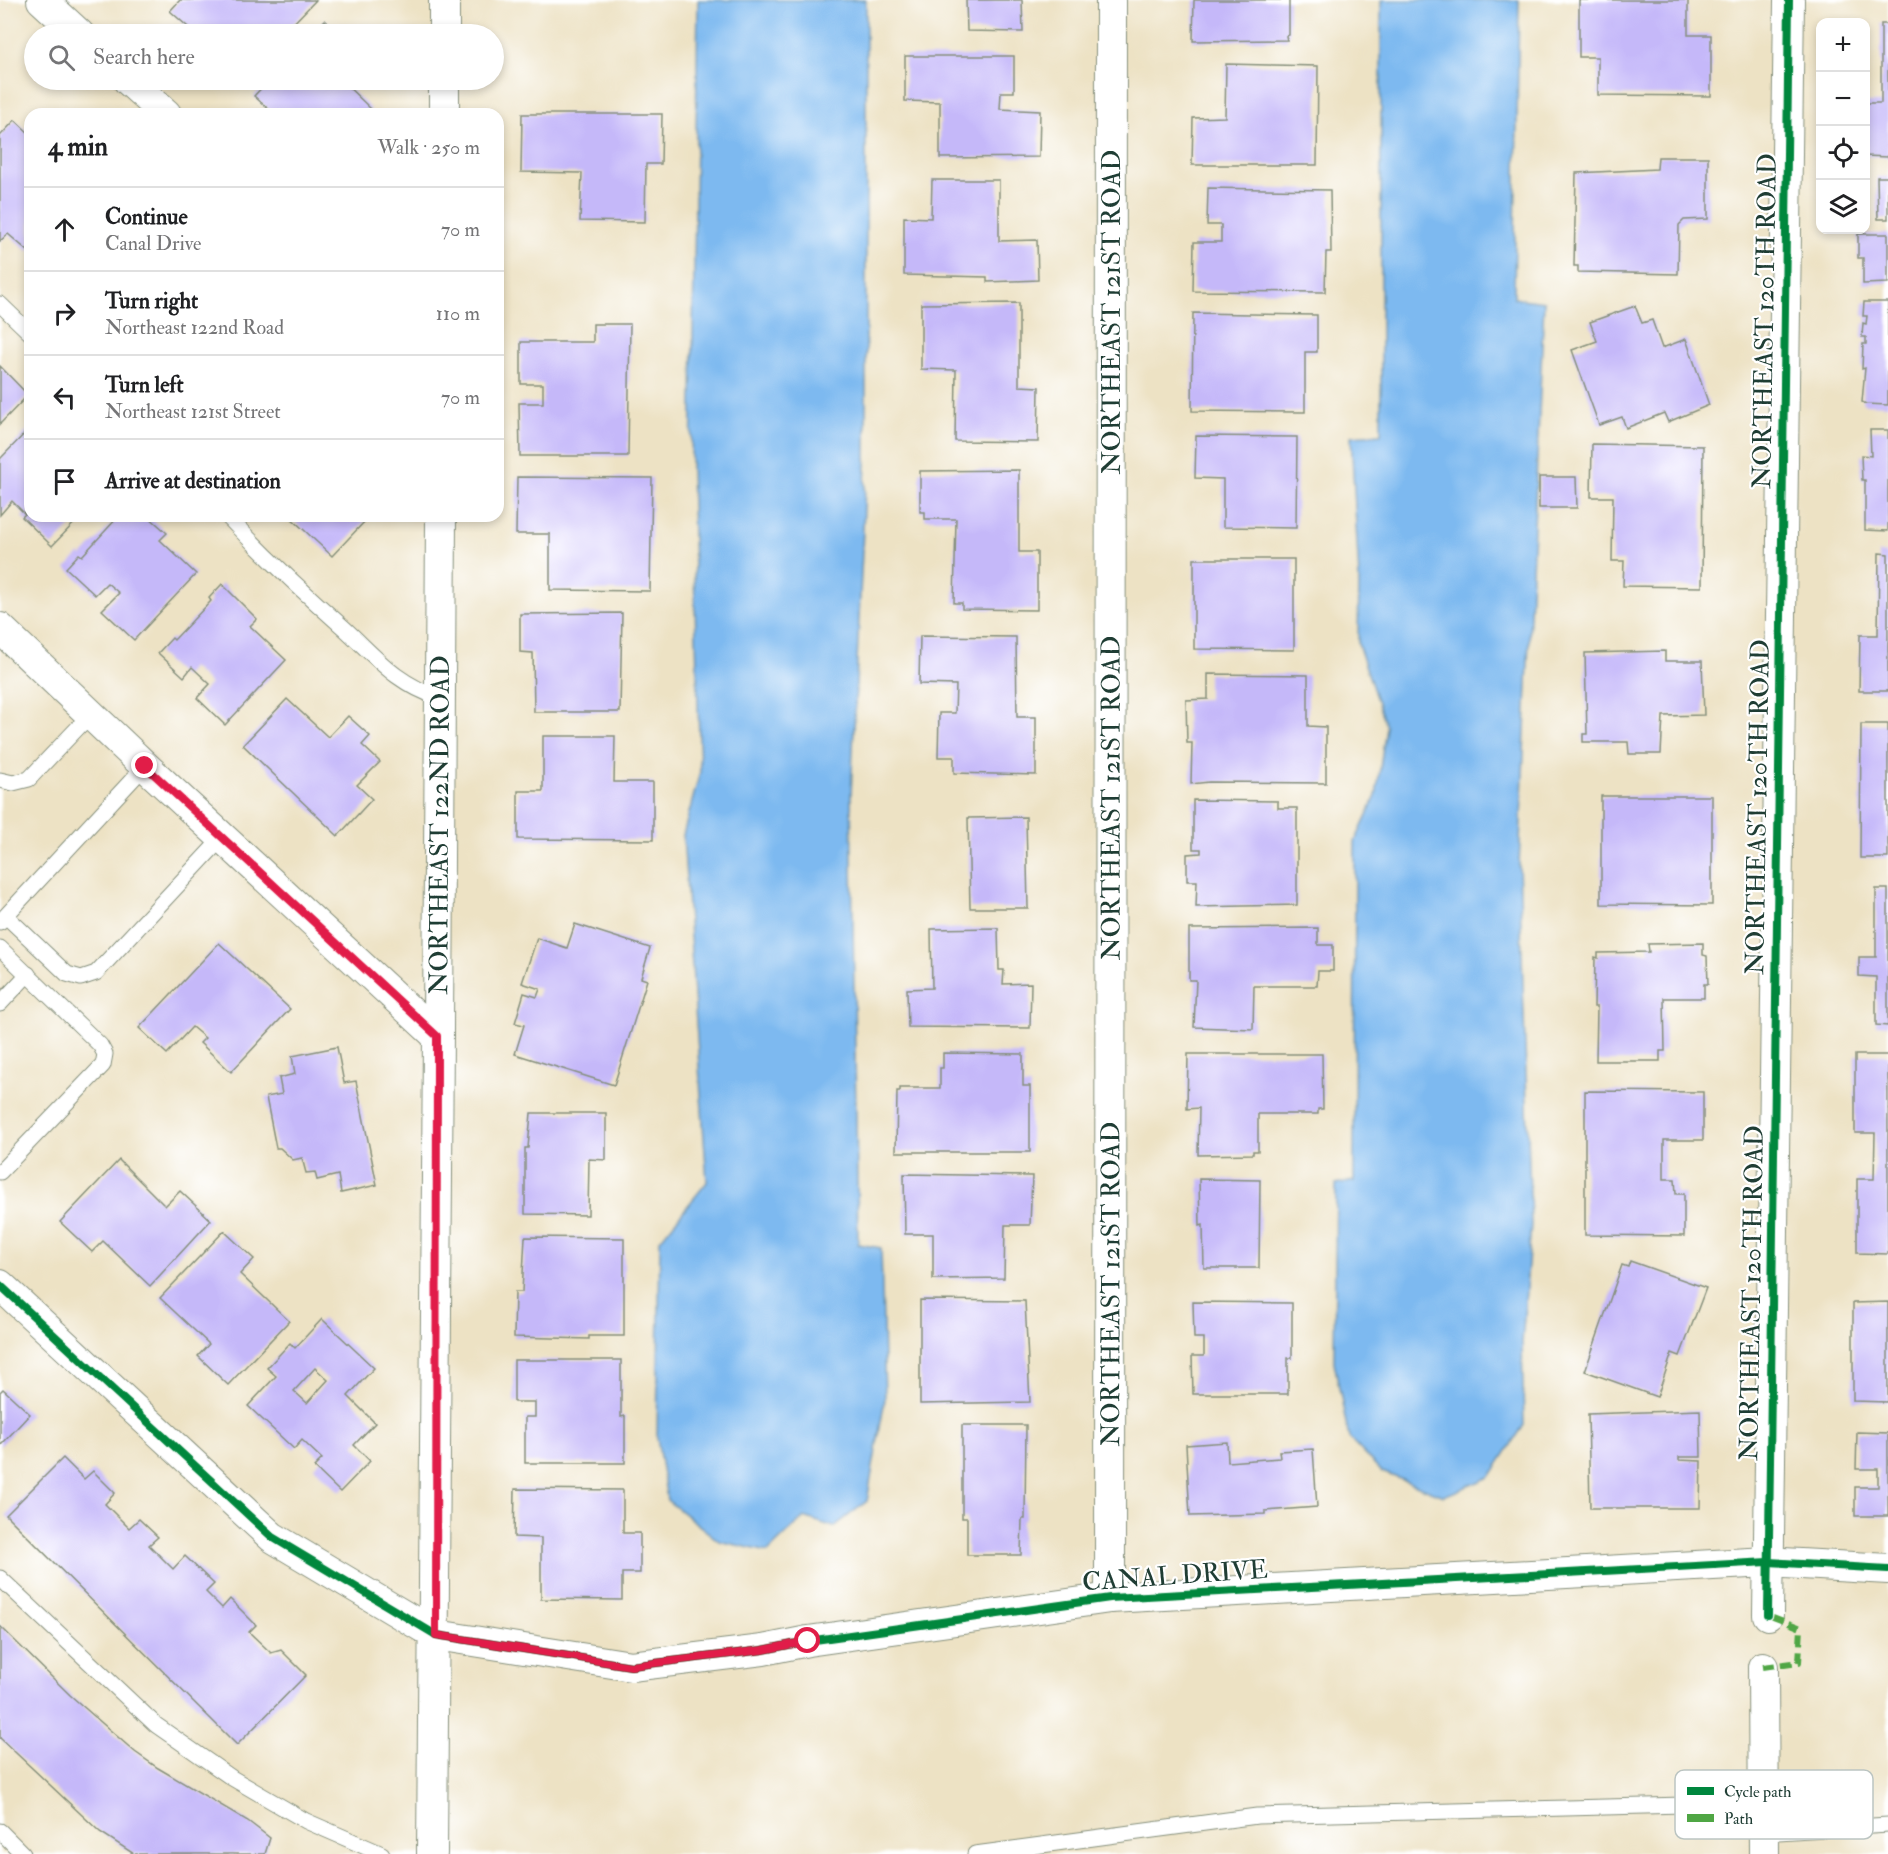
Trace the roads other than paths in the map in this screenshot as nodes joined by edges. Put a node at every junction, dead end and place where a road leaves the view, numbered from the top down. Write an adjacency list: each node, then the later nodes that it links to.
1 (42, 0): 5 (street)
2 (444, 0): 6 (street)
3 (1110, 0): 31 (street, NORTHEAST 121ST ROAD)
4 (1789, 0): 28 (street, NORTHEAST 120TH ROAD)
5 (69, 24)
6 (444, 24)
7 (139, 90): 9 (street)
8 (444, 90): 10 (street)
9 (159, 108)
10 (444, 108)
11 (0, 304): 12 (lane)
12 (24, 327)
13 (232, 522): 16 (lane)
14 (441, 522): 16 (street, NORTHEAST 122ND ROAD)
15 (0, 628): 17 (street)
16 (440, 698): 25 (street, NORTHEAST 122ND ROAD)
17 (91, 714): 18 (street); 19 (lane)
18 (145, 766): 20 (street); 21 (lane)
19 (0, 780)
20 (223, 837): 21 (lane); 25 (street)
21 (3, 919)
22 (0, 948): 23 (lane)
23 (28, 974): 24 (lane); 26 (lane)
24 (0, 1004)
25 (437, 1036): 33 (street, NORTHEAST 122ND ROAD)
26 (0, 1172)
27 (0, 1285): 33 (street)
28 (1768, 1562): 29 (street, CANAL DRIVE); 31 (street, CANAL DRIVE); 32 (street, NORTHEAST 120TH ROAD)
29 (1888, 1569)
30 (0, 1578): 43 (lane)
31 (1110, 1598): 33 (street, CANAL DRIVE)
32 (1768, 1616)
33 (436, 1635): 44 (street, NORTHEAST 122ND ROAD)
34 (1762, 1667): 35 (street)
35 (1763, 1770)
36 (1675, 1805): 45 (lane)
37 (1888, 1825): 38 (lane)
38 (1873, 1827)
39 (0, 1831): 42 (lane)
40 (1792, 1839): 41 (lane)
41 (1764, 1843)
42 (24, 1854)
43 (382, 1854)
44 (432, 1854)
45 (975, 1854)

